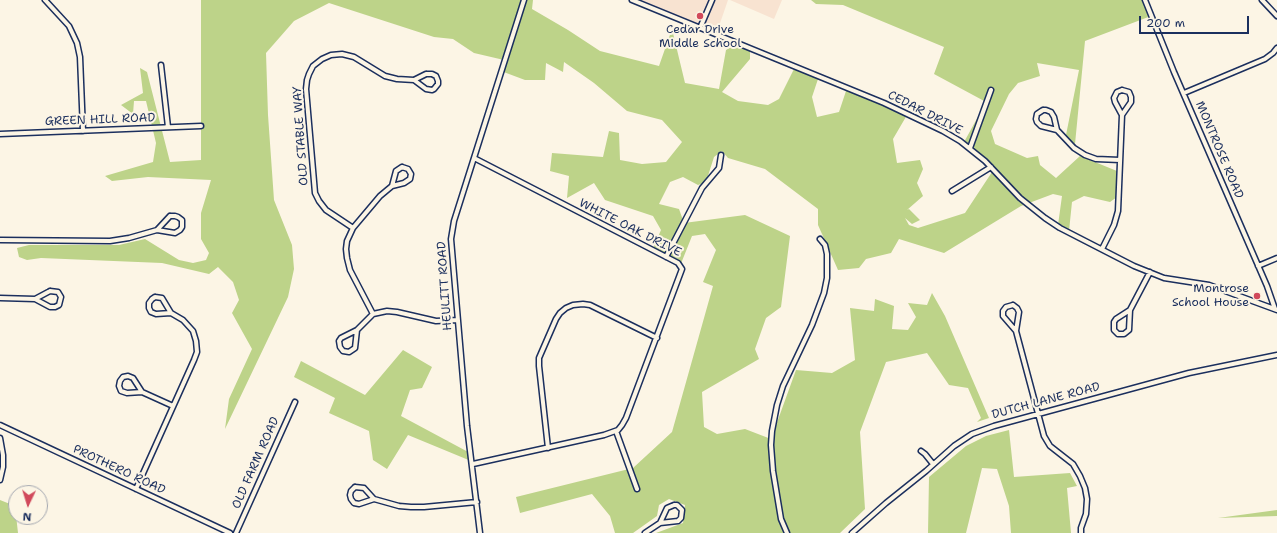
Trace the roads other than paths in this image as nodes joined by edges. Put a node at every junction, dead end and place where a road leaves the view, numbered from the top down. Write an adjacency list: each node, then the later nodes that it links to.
1 (45, 0): 17 (street)
2 (524, 0): 22 (street, HEULITT ROAD)
3 (632, 0): 8 (street, CEDAR DRIVE)
4 (712, 0): 8 (street)
5 (1145, 0): 13 (street, MONTROSE ROAD)
6 (1262, 0): 7 (street)
7 (1277, 16)
8 (700, 28): 20 (street, CEDAR DRIVE)
9 (1277, 48): 13 (street)
10 (161, 65): 16 (street)
11 (414, 80): 11 (street); 27 (street, OLD STABLE WAY)
12 (991, 90): 20 (street)
13 (1184, 93): 34 (street, MONTROSE ROAD)
14 (1122, 115): 14 (street); 23 (street)
15 (201, 126): 16 (street, GREEN HILL ROAD)
16 (168, 128): 17 (street, GREEN HILL ROAD)
17 (83, 130): 19 (street, GREEN HILL ROAD)
18 (1056, 130): 18 (street); 23 (street)
19 (0, 134)
20 (970, 148): 24 (street, CEDAR DRIVE)
21 (721, 155): 32 (street)
22 (474, 158): 32 (street, WHITE OAK DRIVE); 42 (street, HEULITT ROAD)
23 (1120, 160): 31 (street)
24 (991, 167): 26 (street); 31 (street, CEDAR DRIVE)
25 (392, 186): 25 (street); 27 (street)
26 (952, 192)
27 (353, 228): 41 (street)
28 (157, 230): 28 (street); 30 (street)
29 (820, 239): 68 (street)
30 (0, 240)
31 (1102, 249): 35 (street, CEDAR DRIVE)
32 (666, 257): 45 (street, WHITE OAK DRIVE)
33 (1277, 258): 34 (street)
34 (1258, 266): 38 (street, MONTROSE ROAD)
35 (1150, 272): 38 (street, CEDAR DRIVE); 39 (street)
36 (0, 298): 37 (street)
37 (35, 299): 37 (street)
38 (1276, 309)
39 (1130, 310): 39 (street)
40 (171, 313): 40 (street); 49 (street)
41 (373, 314): 42 (street); 43 (street)
42 (457, 320): 56 (street, HEULITT ROAD)
43 (357, 330): 43 (street)
44 (1016, 331): 44 (street); 50 (street)
45 (657, 338): 52 (street, WHITE OAK DRIVE); 54 (street)
46 (1277, 355): 50 (street, DUTCH LANE ROAD)
47 (142, 392): 47 (street); 49 (street)
48 (294, 402): 65 (street, OLD FARM ROAD)
49 (174, 406): 60 (street)
50 (1038, 414): 57 (street, DUTCH LANE ROAD); 70 (street)
51 (0, 425): 60 (street, PROTHERO ROAD)
52 (616, 431): 54 (street); 59 (street)
53 (0, 438): 58 (street)
54 (548, 448): 56 (street)
55 (921, 451): 57 (street)
56 (473, 464): 62 (street, HEULITT ROAD)
57 (933, 464): 69 (street, DUTCH LANE ROAD)
58 (0, 480)
59 (637, 488)
60 (136, 489): 64 (street, PROTHERO ROAD)
61 (374, 500): 61 (street); 62 (street)
62 (477, 502): 66 (street, HEULITT ROAD)
63 (660, 523): 63 (street); 67 (street)
64 (230, 533)
65 (236, 533)
66 (480, 533)
67 (645, 533)
68 (787, 533)
69 (852, 533)
70 (1081, 533)

